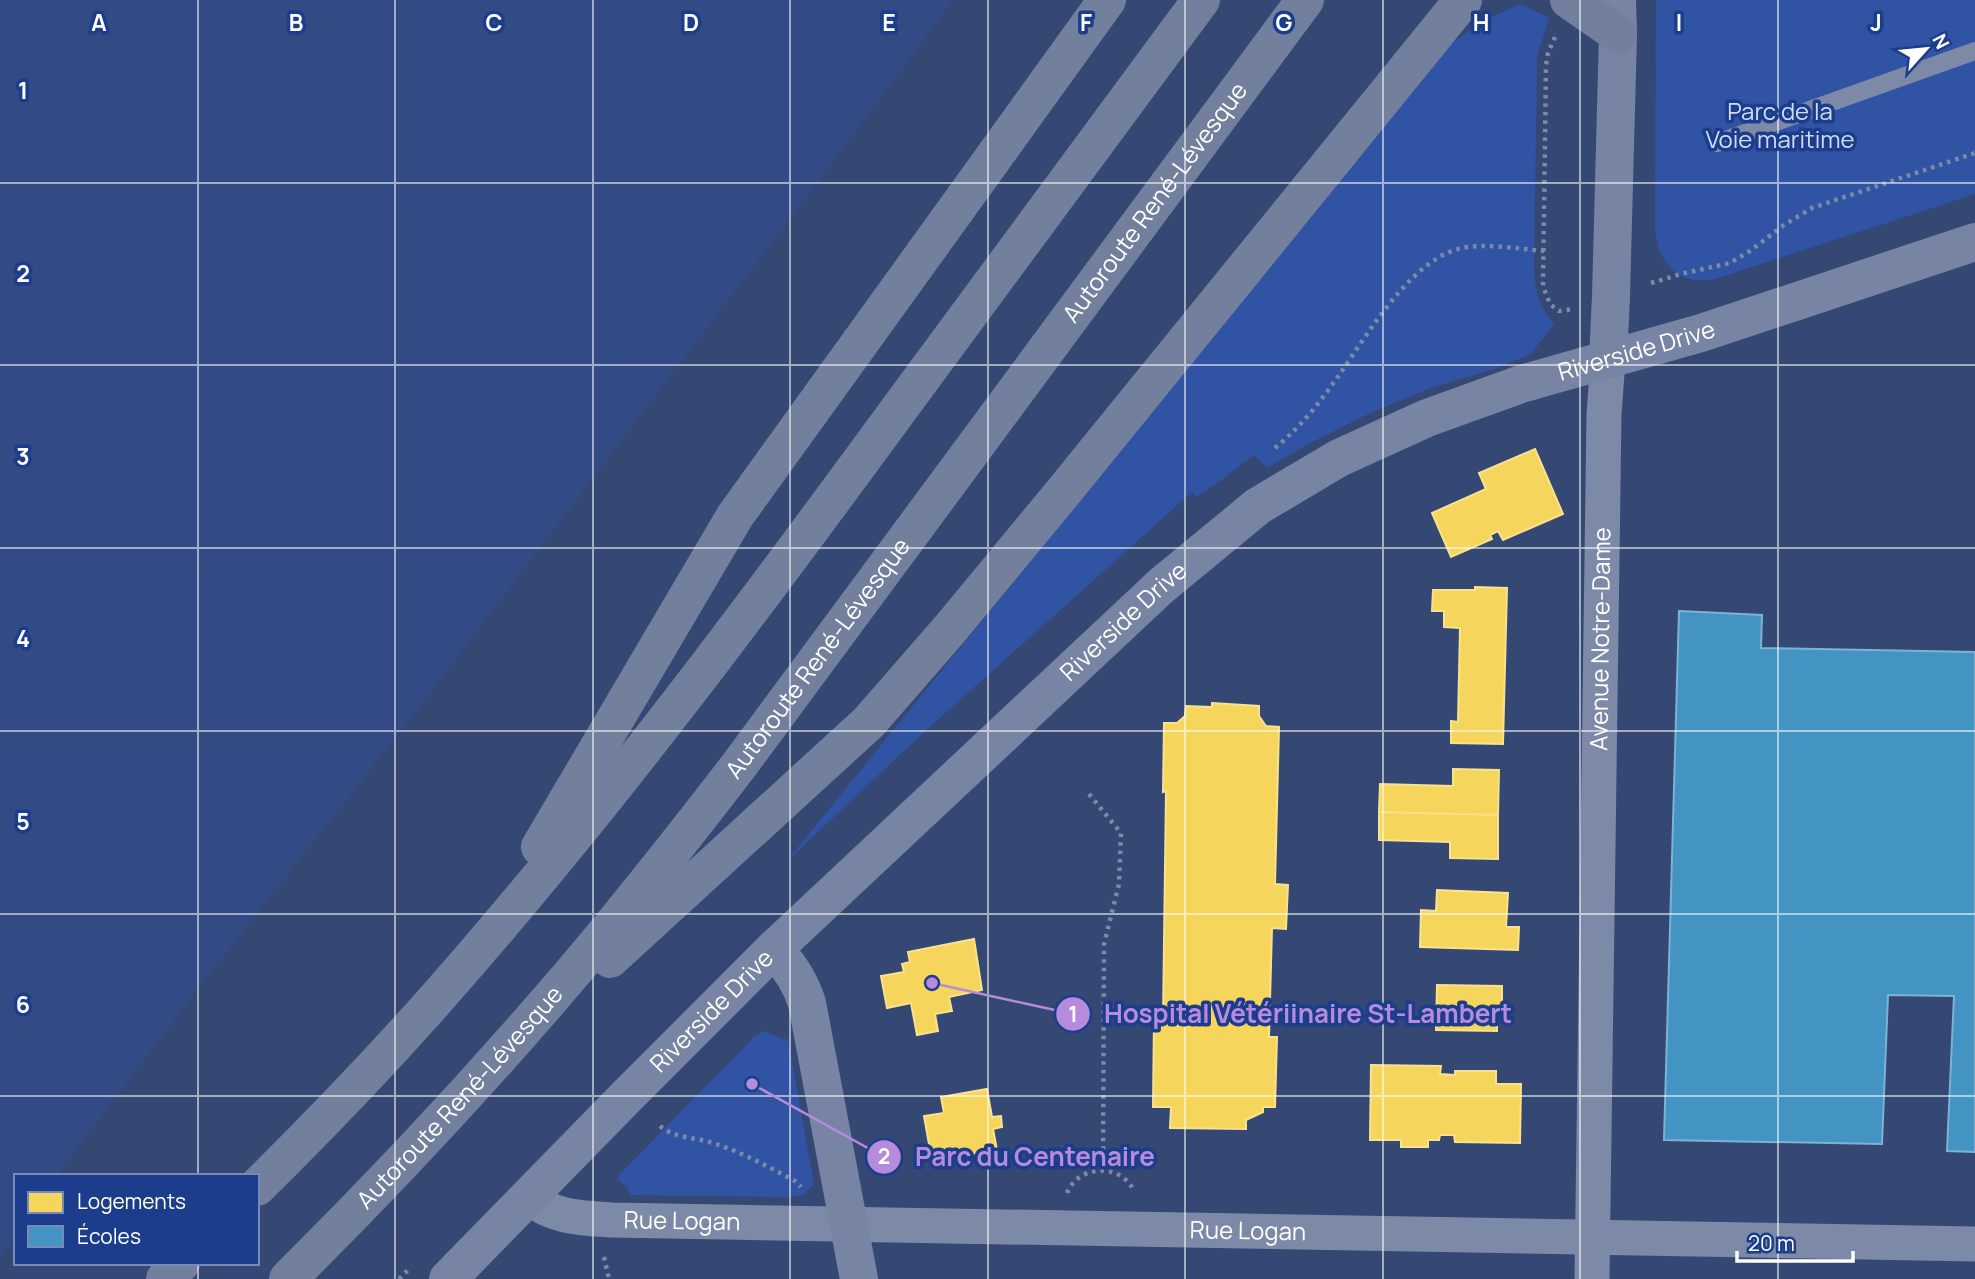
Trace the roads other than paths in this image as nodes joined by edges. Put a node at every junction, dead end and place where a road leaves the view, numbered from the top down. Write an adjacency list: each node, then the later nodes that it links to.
1 (1107, 0): 12 (highway)
2 (1201, 0): 12 (highway)
3 (1305, 0): 13 (highway, Autoroute René-Lévesque)
4 (1463, 0): 13 (highway)
5 (1569, 0): 6 (highway)
6 (1618, 17): 10 (street, Avenue Notre-Dame)
7 (1975, 51): 8 (lane)
8 (1717, 143)
9 (1975, 242): 10 (street, Riverside Drive)
10 (1608, 360): 11 (street, Riverside Drive); 17 (street, Avenue Notre-Dame)
11 (774, 949): 15 (street, Riverside Drive); 16 (street)
12 (478, 951): 14 (highway)
13 (476, 1081): 21 (highway, Autoroute René-Lévesque)
14 (259, 1185)
15 (528, 1197): 16 (street, Rue Logan); 22 (street, Riverside Drive)
16 (848, 1225): 17 (street, Rue Logan); 23 (street)
17 (1592, 1237): 18 (street, Rue Logan); 24 (street, Avenue Notre-Dame)
18 (1975, 1244)
19 (179, 1265): 20 (highway)
20 (165, 1279)
21 (288, 1279)
22 (448, 1279)
23 (859, 1279)
24 (1592, 1279)

